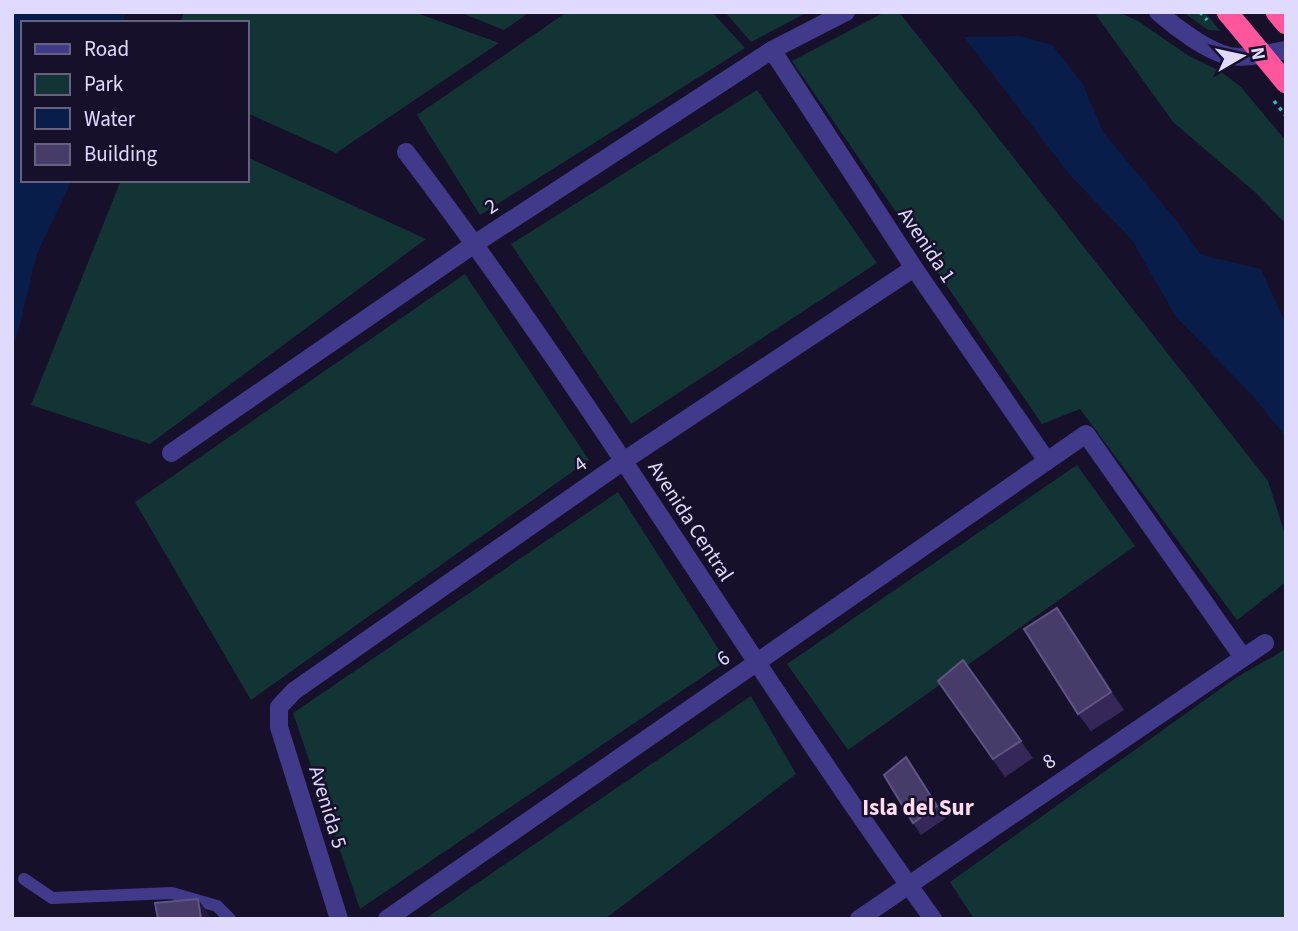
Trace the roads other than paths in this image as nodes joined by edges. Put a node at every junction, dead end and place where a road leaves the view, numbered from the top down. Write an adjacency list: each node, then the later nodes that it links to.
1 (846, 12): 6 (street, 2)
2 (1158, 12): 8 (street)
3 (1227, 12): 8 (highway)
4 (1276, 12): 5 (highway)
5 (1286, 24)
6 (772, 50): 11 (street, 2); 12 (street, Avenida 1)
7 (1286, 50): 8 (street)
8 (1262, 54): 9 (highway)
9 (1286, 83)
10 (406, 152): 11 (street, Avenida Central)
11 (476, 243): 13 (street, 2); 14 (street, Avenida Central)
12 (914, 268): 14 (street, 4); 15 (street, Avenida 1)
13 (171, 453)
14 (625, 460): 18 (street, Avenida Central); 19 (street, 4)
15 (1047, 461): 17 (street, 6); 18 (street, 6)
16 (1265, 643): 17 (street, 8)
17 (1242, 656): 21 (street, 8)
18 (756, 663): 21 (street, Avenida Central); 24 (street, 6)
19 (279, 707): 23 (street, Avenida 5)
20 (24, 879): 22 (lane)
21 (909, 885): 25 (street, 8); 26 (street, Avenida Central)
22 (230, 919)
23 (339, 919)
24 (387, 919)
25 (859, 919)
26 (933, 919)

